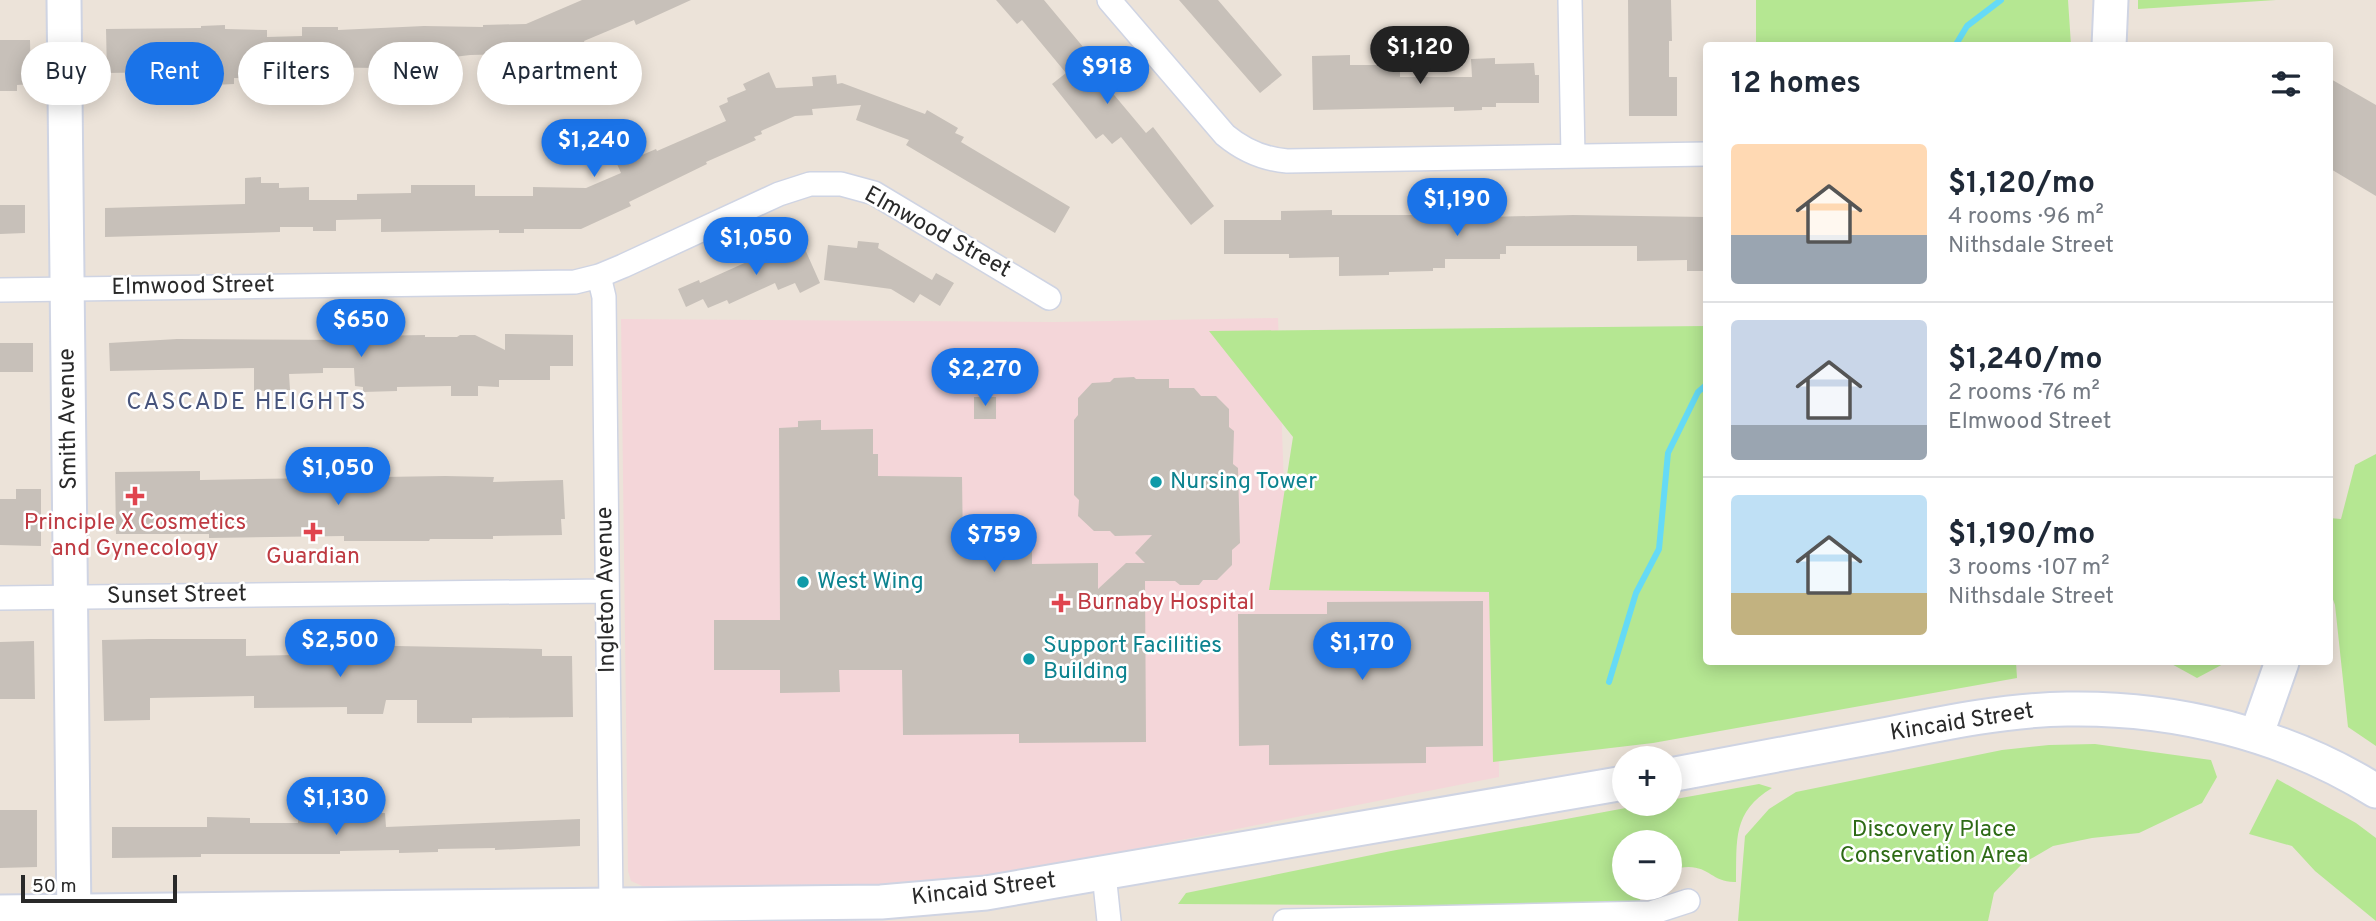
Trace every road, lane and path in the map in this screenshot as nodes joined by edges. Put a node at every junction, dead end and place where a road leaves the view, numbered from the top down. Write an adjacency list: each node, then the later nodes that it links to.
1 (64, 0): 9 (street, Smith Avenue)
2 (1110, 0): 7 (street)
3 (1570, 0): 7 (street)
4 (2111, 0): 5 (street)
5 (2109, 42)
6 (1703, 154): 7 (street)
7 (1573, 156)
8 (599, 276): 9 (street, Elmwood Street); 11 (street, Elmwood Street); 12 (street, Ingleton Avenue)
9 (67, 289): 10 (street, Elmwood Street); 13 (street, Smith Avenue)
10 (0, 290)
11 (1049, 298)
12 (606, 591): 13 (street, Sunset Street); 22 (street, Ingleton Avenue)
13 (71, 597): 14 (street, Sunset Street); 24 (street, Smith Avenue)
14 (0, 598)
15 (2281, 665): 16 (street)
16 (2256, 736): 17 (street, Kincaid Street); 19 (street, Kincaid Street)
17 (1682, 773)
18 (1612, 785): 20 (street, Kincaid Street)
19 (2376, 791)
20 (1104, 874): 22 (street, Kincaid Street); 25 (street)
21 (1688, 901): 26 (street)
22 (611, 905): 24 (street, Kincaid Street)
23 (0, 912): 24 (street, Kincaid Street)
24 (74, 916)
25 (1109, 921)
26 (1285, 921)

